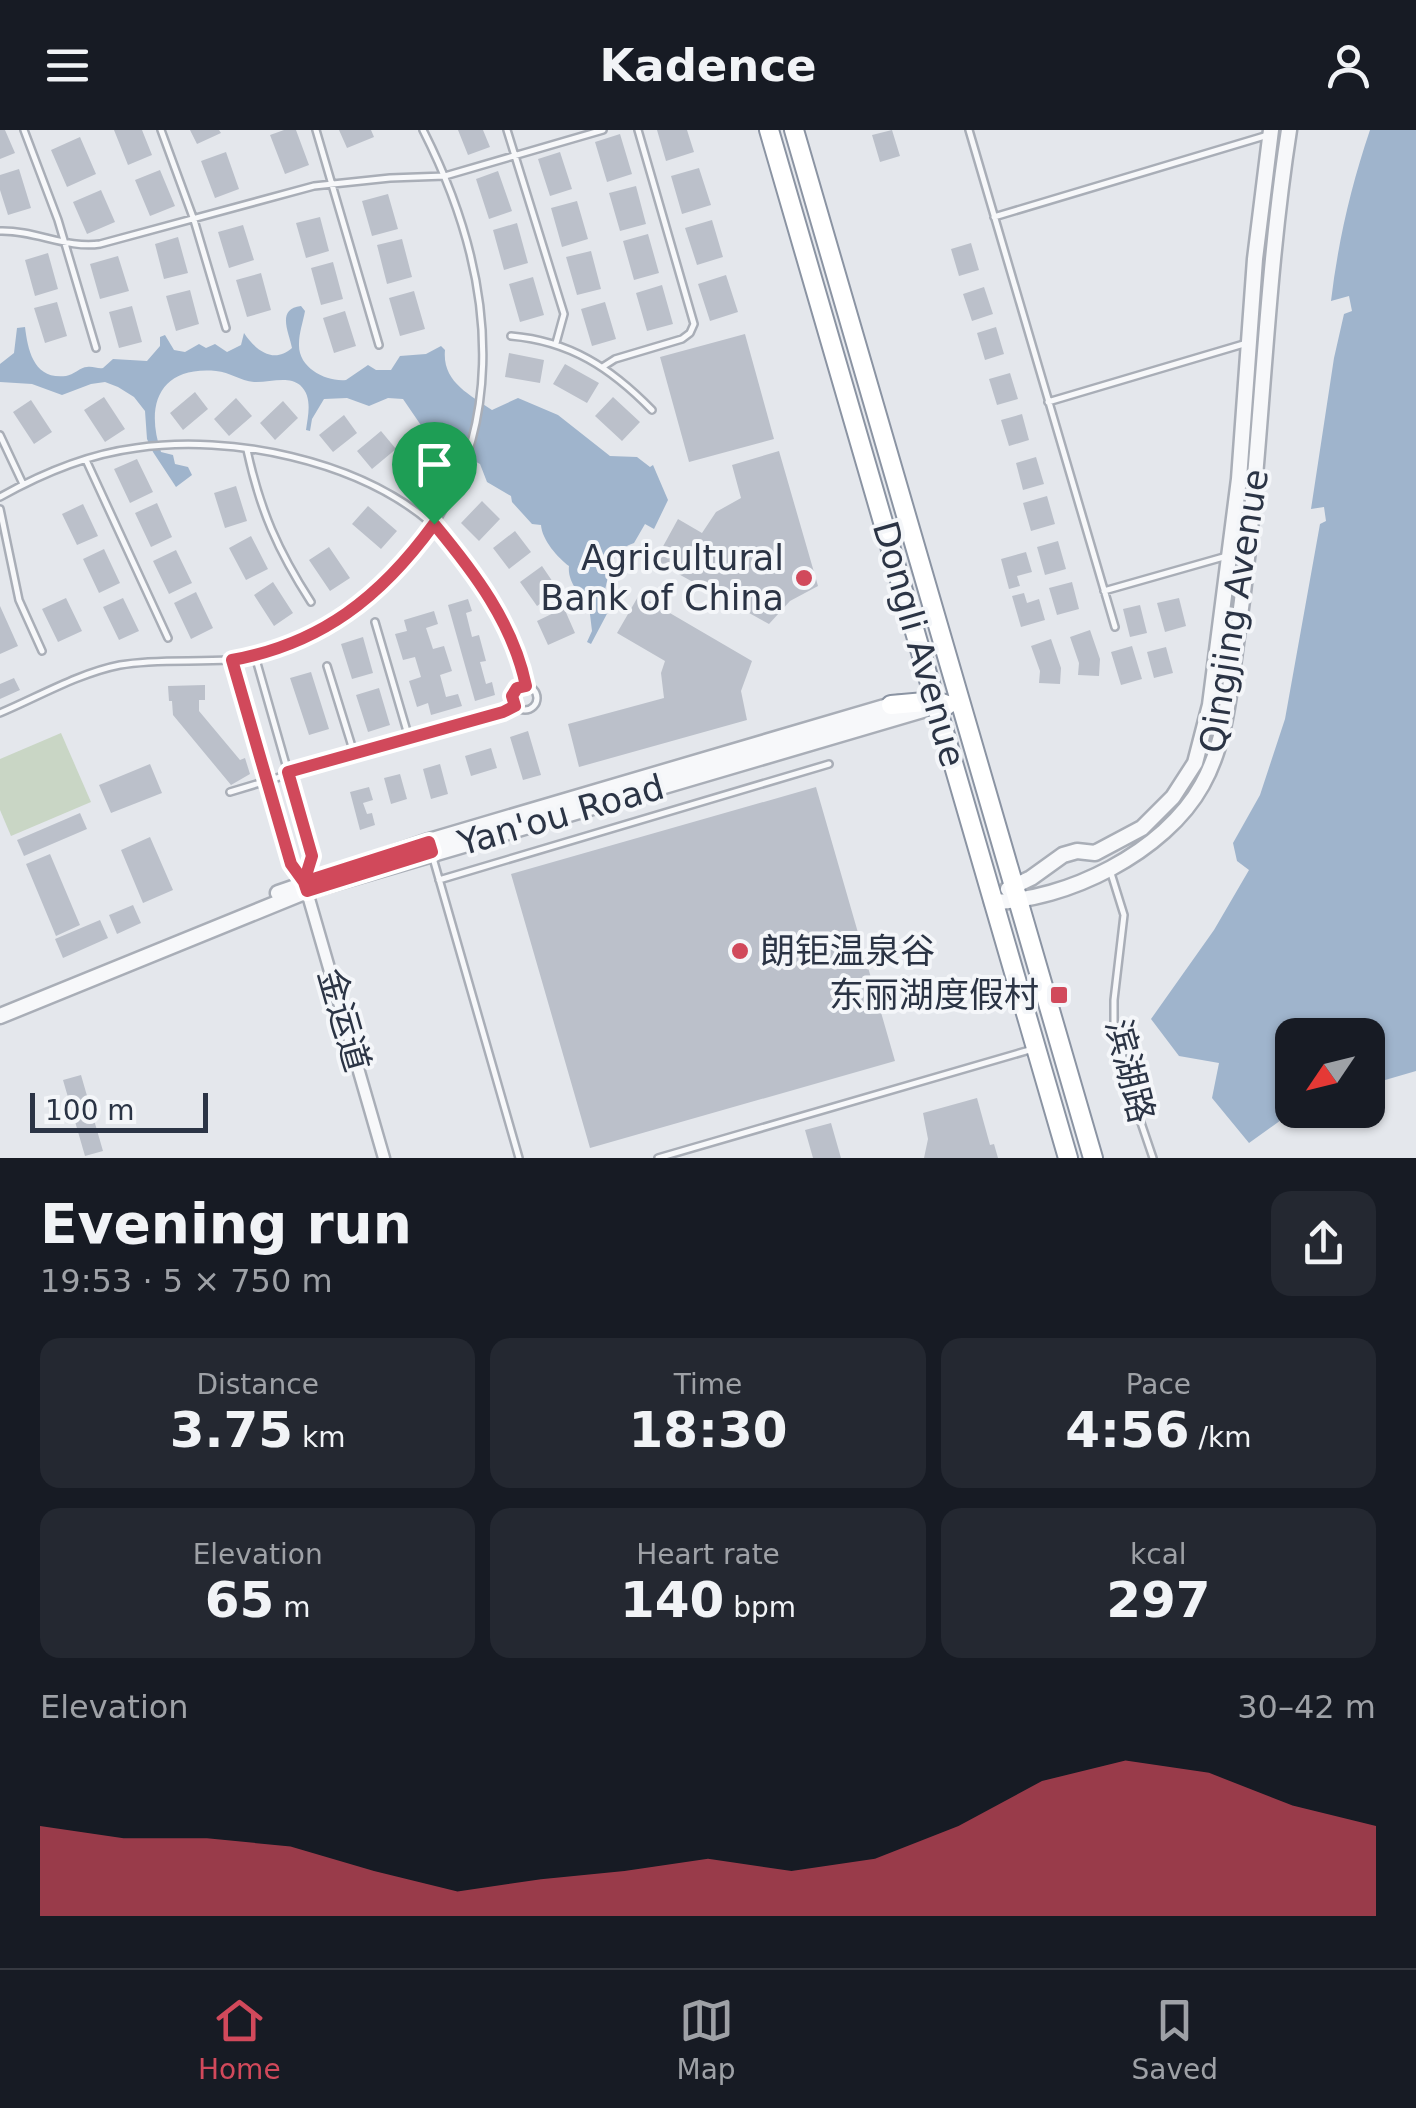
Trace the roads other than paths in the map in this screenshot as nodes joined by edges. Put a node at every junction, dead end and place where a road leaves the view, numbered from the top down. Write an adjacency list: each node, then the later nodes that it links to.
1 (24, 130): 19 (lane)
2 (161, 130): 17 (lane)
3 (316, 130): 15 (lane)
4 (424, 130): 14 (lane)
5 (507, 130): 13 (lane)
6 (604, 130): 13 (lane)
7 (638, 130): 27 (lane)
8 (769, 130): 49 (highway, Dongli Avenue)
9 (794, 130): 49 (highway, Dongli Avenue)
10 (969, 130): 16 (lane)
11 (1271, 132): 12 (street); 16 (lane); 23 (street, Qingjing Avenue)
12 (1289, 132): 24 (street, Qingjing Avenue)
13 (515, 155): 14 (lane); 22 (lane)
14 (445, 176): 15 (lane); 36 (lane)
15 (334, 183): 17 (lane); 25 (lane)
16 (994, 217): 28 (lane)
17 (194, 220): 19 (lane); 20 (lane)
18 (0, 231): 19 (lane)
19 (64, 241): 26 (lane)
20 (226, 328)
21 (511, 336): 22 (lane)
22 (556, 343): 27 (lane)
23 (1249, 343): 24 (street); 28 (lane); 37 (street, Qingjing Avenue)
24 (1267, 344): 38 (street, Qingjing Avenue)
25 (380, 345)
26 (96, 348)
27 (604, 366): 29 (lane)
28 (1048, 402): 39 (lane)
29 (652, 410)
30 (0, 436): 33 (lane)
31 (246, 450): 32 (lane); 36 (lane); 40 (lane)
32 (86, 460): 33 (lane); 43 (lane)
33 (23, 484): 34 (lane)
34 (0, 497)
35 (0, 509): 44 (lane)
36 (434, 524): 45 (lane); 48 (lane)
37 (1230, 555): 38 (street); 39 (lane); 53 (street, Qingjing Avenue)
38 (1248, 555): 54 (street, Qingjing Avenue)
39 (1104, 591): 42 (lane)
40 (310, 602)
41 (374, 622): 55 (lane)
42 (1115, 627)
43 (168, 638)
44 (42, 651)
45 (255, 656): 46 (lane); 59 (lane)
46 (232, 660): 52 (lane); 60 (lane)
47 (327, 666): 57 (lane)
48 (526, 686): 50 (lane); 50 (lane)
49 (945, 698): 51 (highway); 56 (highway, Dongli Avenue); 66 (highway, Dongli Avenue)
50 (515, 706): 55 (lane)
51 (894, 712): 56 (street); 62 (street, Yan'ou Road)
52 (0, 713)
53 (1206, 722): 54 (street); 66 (street, Qingjing Avenue)
54 (1223, 726): 63 (street, Qingjing Avenue)
55 (408, 738): 57 (lane)
56 (950, 750): 67 (highway, Dongli Avenue)
57 (354, 753): 59 (lane)
58 (829, 764): 64 (lane)
59 (288, 772): 60 (lane); 65 (lane)
60 (267, 780): 61 (lane); 65 (lane)
61 (230, 792)
62 (430, 847): 64 (lane); 65 (street, Yan'ou Road)
63 (1109, 867): 66 (street, Qingjing Avenue); 75 (lane, 滨湖路)
64 (439, 880): 71 (lane)
65 (305, 887): 68 (street, Yan'ou Road); 70 (street, 金运道)
66 (1017, 893): 67 (street, Qingjing Avenue); 74 (highway, Dongli Avenue)
67 (992, 902): 69 (highway, Dongli Avenue)
68 (0, 1012)
69 (1036, 1048): 72 (lane); 73 (highway, Dongli Avenue)
70 (384, 1158)
71 (520, 1158)
72 (658, 1158)
73 (1068, 1158)
74 (1093, 1158)
75 (1153, 1158)

